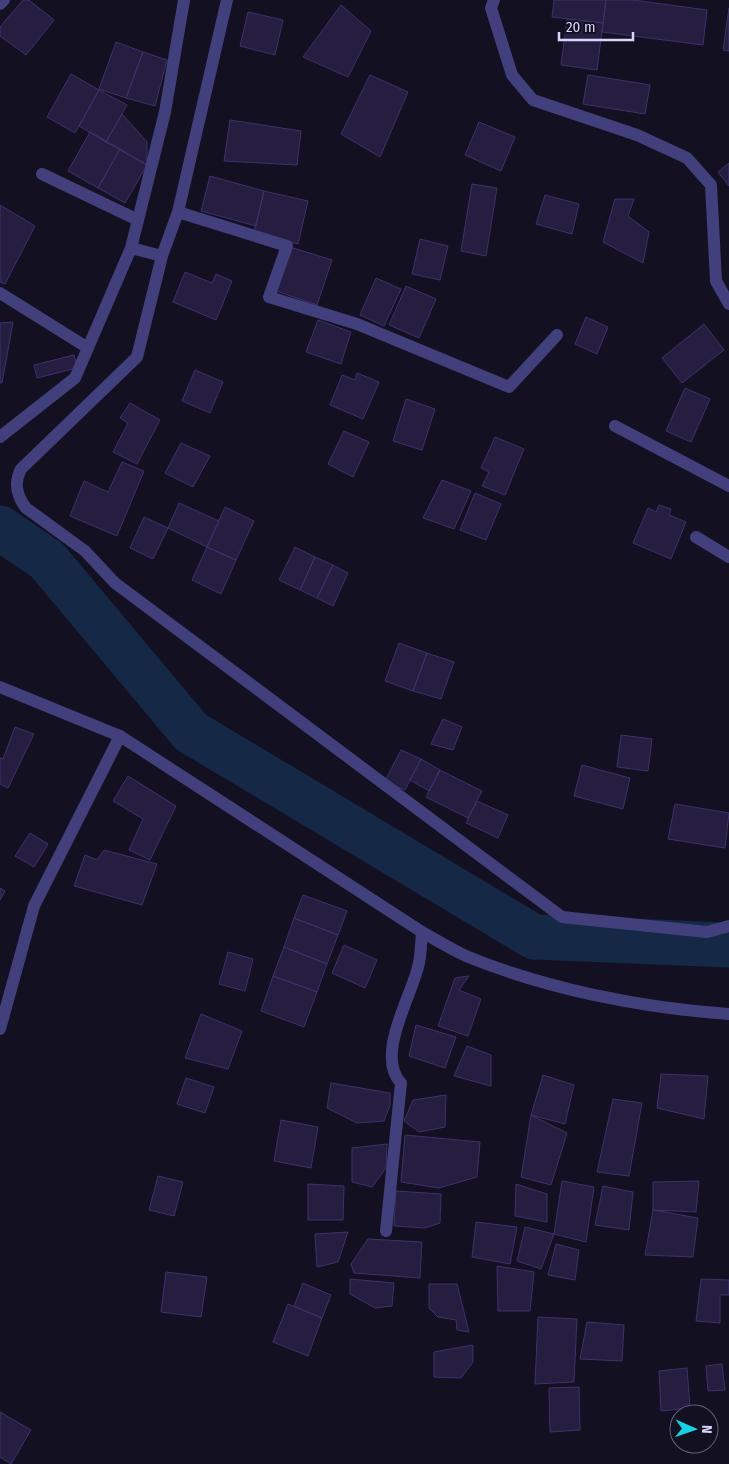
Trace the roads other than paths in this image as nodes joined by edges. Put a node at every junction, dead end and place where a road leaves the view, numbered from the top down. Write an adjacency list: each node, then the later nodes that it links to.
1 (4, 0): 5 (street)
2 (184, 0): 8 (street)
3 (227, 0): 7 (street)
4 (494, 0): 12 (street)
5 (0, 4)
6 (42, 174): 8 (street)
7 (178, 212): 10 (street); 13 (street)
8 (138, 220): 9 (street)
9 (131, 248): 10 (street); 14 (street)
10 (162, 256): 22 (street)
11 (0, 293): 14 (street)
12 (729, 304)
13 (557, 335)
14 (88, 348): 16 (street)
15 (615, 426): 17 (street)
16 (0, 437)
17 (729, 486)
18 (696, 536): 19 (street)
19 (729, 557)
20 (0, 687): 21 (street)
21 (120, 736): 23 (street); 25 (street)
22 (729, 926)
23 (422, 932): 24 (street); 26 (street)
24 (729, 1014)
25 (0, 1029)
26 (386, 1231)

